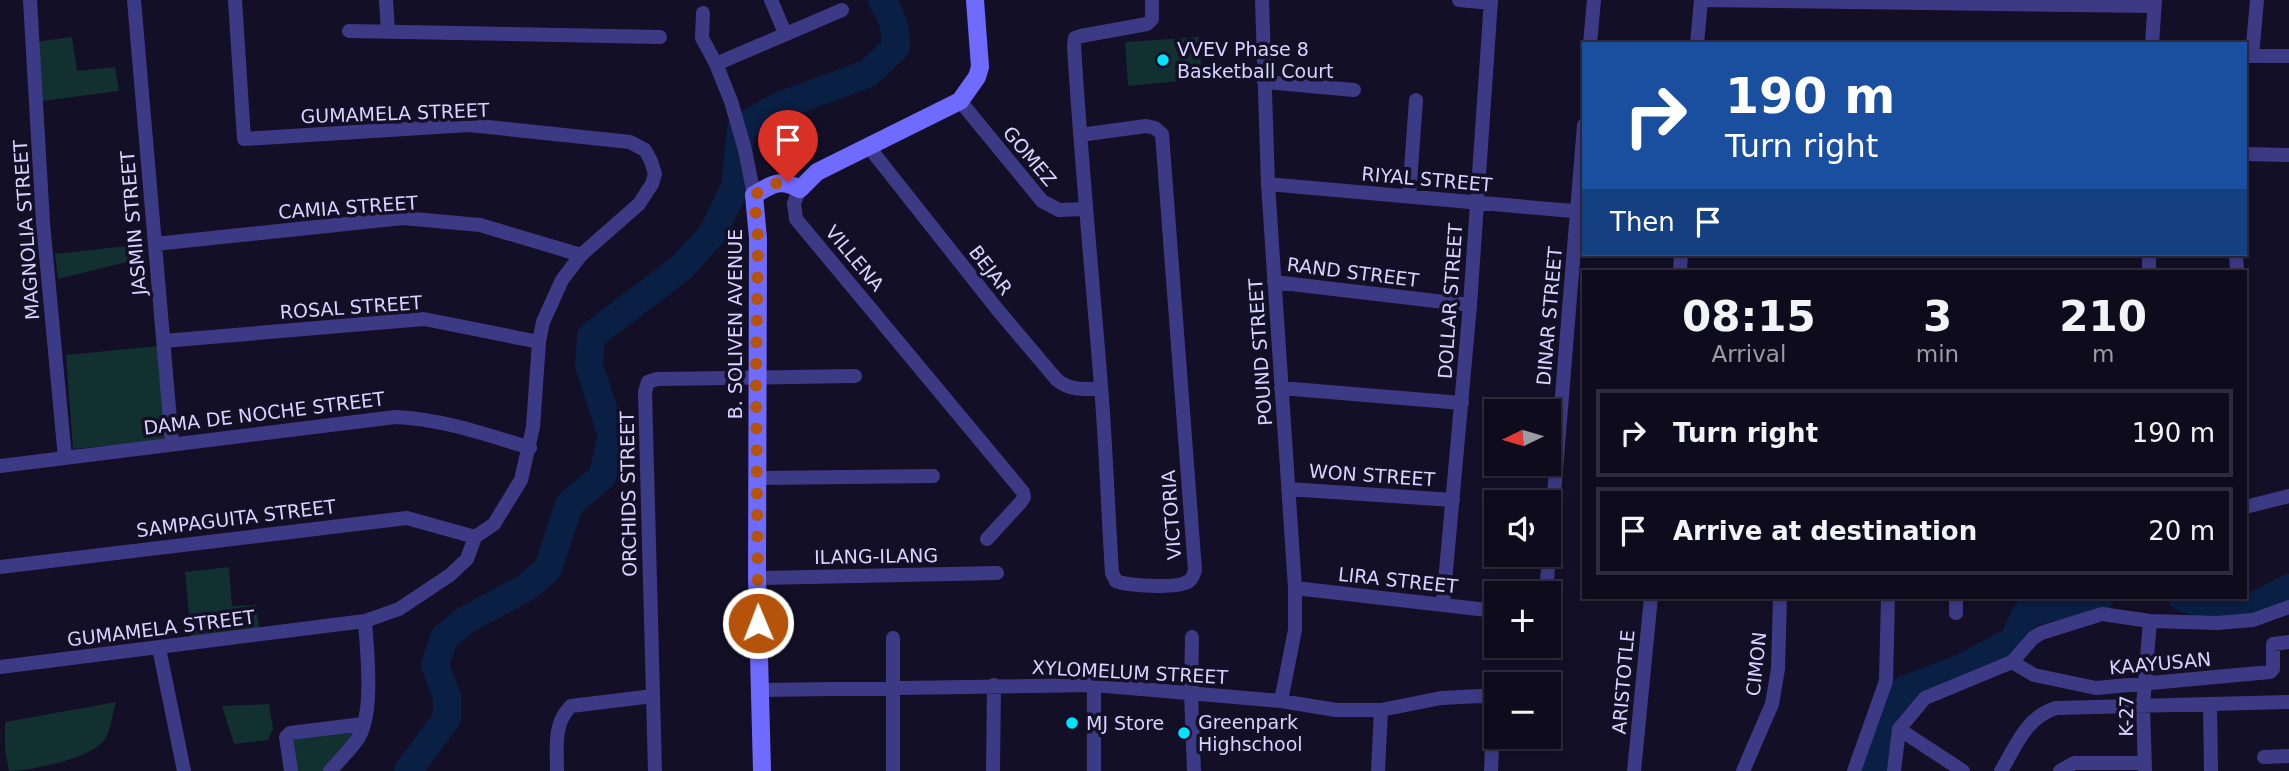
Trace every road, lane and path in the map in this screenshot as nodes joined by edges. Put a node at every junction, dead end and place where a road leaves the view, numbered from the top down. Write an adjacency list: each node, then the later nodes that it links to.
1 (30, 0): 56 (street, MAGNOLIA STREET)
2 (134, 0): 43 (street, JASMIN STREET)
3 (235, 0): 44 (street, GUMAMELA STREET)
4 (386, 0): 18 (street)
5 (771, 0): 19 (street)
6 (975, 0): 30 (street)
7 (1152, 0): 31 (street, VICTORIA)
8 (1262, 0): 27 (street, POUND STREET)
9 (1459, 0): 13 (street)
10 (1594, 0): 21 (street)
11 (1701, 0): 14 (street); 22 (street)
12 (2258, 0): 24 (street)
13 (1491, 1): 40 (street, DOLLAR STREET)
14 (2154, 3): 23 (street)
15 (842, 10): 19 (street)
16 (703, 13): 26 (street, B. SOLIVEN AVENUE)
17 (349, 31): 18 (street)
18 (388, 32): 20 (street)
19 (785, 33): 26 (street)
20 (660, 37)
21 (1590, 42)
22 (1697, 42)
23 (2152, 42)
24 (2249, 56): 25 (street)
25 (2289, 56)
26 (716, 64): 38 (street, B. SOLIVEN AVENUE)
27 (1264, 82): 28 (street); 36 (street, POUND STREET)
28 (1354, 90)
29 (1416, 100): 39 (street)
30 (960, 101): 32 (street); 41 (street, GOMEZ)
31 (1080, 135): 41 (street, VICTORIA); 52 (street, VICTORIA)
32 (868, 146): 37 (street); 52 (street, BEJAR)
33 (2247, 154): 34 (street)
34 (2289, 155)
35 (1582, 168): 42 (street, DINAR STREET)
36 (1268, 184): 39 (street, RIYAL STREET); 45 (street, POUND STREET)
37 (800, 188): 38 (street); 65 (street, VILLENA)
38 (754, 195): 50 (street, B. SOLIVEN AVENUE)
39 (1409, 196): 40 (street, RIYAL STREET)
40 (1477, 202): 42 (street, RIYAL STREET); 46 (street, DOLLAR STREET)
41 (1086, 209): 52 (street, VICTORIA)
42 (1580, 212): 69 (street, DINAR STREET)
43 (155, 244): 44 (street, CAMIA STREET); 47 (street, JASMIN STREET)
44 (582, 255): 48 (street, GUMAMELA STREET)
45 (1274, 282): 46 (street, RAND STREET); 51 (street, POUND STREET)
46 (1470, 305): 53 (street, DOLLAR STREET)
47 (163, 341): 48 (street, ROSAL STREET); 54 (street, JASMIN STREET)
48 (539, 342): 55 (street, GUMAMELA STREET)
49 (855, 376): 50 (street, ORCHIDS STREET)
50 (756, 378): 59 (street, B. SOLIVEN AVENUE); 93 (street, ORCHIDS STREET)
51 (1281, 388): 53 (street); 60 (street, POUND STREET)
52 (1101, 389)
53 (1462, 403): 62 (street, DOLLAR STREET)
54 (172, 443): 55 (street, DAMA DE NOCHE STREET); 56 (street, DAMA DE NOCHE STREET)
55 (530, 448): 64 (street, GUMAMELA STREET)
56 (65, 458): 57 (street, DAMA DE NOCHE STREET)
57 (0, 466)
58 (933, 476): 59 (street)
59 (757, 478): 68 (street, B. SOLIVEN AVENUE)
60 (1288, 489): 62 (street, WON STREET); 70 (street, POUND STREET)
61 (2289, 496): 63 (street)
62 (1453, 500): 75 (street, DOLLAR STREET)
63 (2247, 506)
64 (475, 537): 66 (street, SAMPAGUITA STREET); 79 (street, GUMAMELA STREET)
65 (987, 539)
66 (0, 567)
67 (996, 573): 68 (street, ILANG-ILANG)
68 (757, 578): 91 (street, B. SOLIVEN AVENUE)
69 (1547, 581)
70 (1295, 588): 75 (street, LIRA STREET); 95 (street, POUND STREET)
71 (1651, 599): 118 (street, ARISTOTLE)
72 (1780, 599): 119 (street, CIMON)
73 (1888, 599): 120 (street)
74 (1956, 599): 78 (street)
75 (1443, 604): 77 (street, LIRA STREET)
76 (2289, 607): 80 (street)
77 (1484, 609)
78 (1955, 612)
79 (365, 621): 84 (street, GUMAMELA STREET); 100 (street)
80 (2150, 621): 85 (street); 87 (street, K-27)
81 (1192, 637): 92 (street)
82 (893, 638): 90 (street)
83 (2289, 642): 87 (street, KAAYUSAN)
84 (159, 648): 86 (street, GUMAMELA STREET); 106 (street)
85 (2012, 662): 87 (street, KAAYUSAN); 101 (street)
86 (0, 667)
87 (2146, 683): 98 (street, K-27)
88 (993, 685): 89 (street, XYLOMELUM STREET); 90 (street, XYLOMELUM STREET); 113 (street)
89 (1094, 685): 92 (street, XYLOMELUM STREET); 114 (street)
90 (893, 687): 91 (street, XYLOMELUM STREET); 112 (street)
91 (759, 690): 111 (street, B. SOLIVEN AVENUE)
92 (1191, 693): 95 (street, XYLOMELUM STREET); 115 (street)
93 (653, 696): 109 (street); 110 (street, ORCHIDS STREET)
94 (1484, 697): 99 (street, XYLOMELUM STREET)
95 (1281, 701): 99 (street, XYLOMELUM STREET)
96 (2289, 702): 97 (street)
97 (2210, 704): 98 (street); 125 (street)
98 (2143, 706): 105 (street, K-27); 123 (street)
99 (1381, 710): 116 (street)
100 (363, 724): 107 (street); 108 (street)
101 (1899, 729): 121 (street); 122 (street)
102 (1492, 749): 117 (street)
103 (2264, 757): 104 (street)
104 (2289, 757)
105 (2145, 767): 124 (street)
106 (184, 771)
107 (290, 771)
108 (330, 771)
109 (557, 771)
110 (655, 771)
111 (762, 771)
112 (893, 771)
113 (993, 771)
114 (1094, 771)
115 (1194, 771)
116 (1378, 771)
117 (1490, 771)
118 (1634, 771)
119 (1743, 771)
120 (1854, 771)
121 (1894, 771)
122 (1963, 771)
123 (2001, 771)
124 (2060, 771)
125 (2211, 771)

